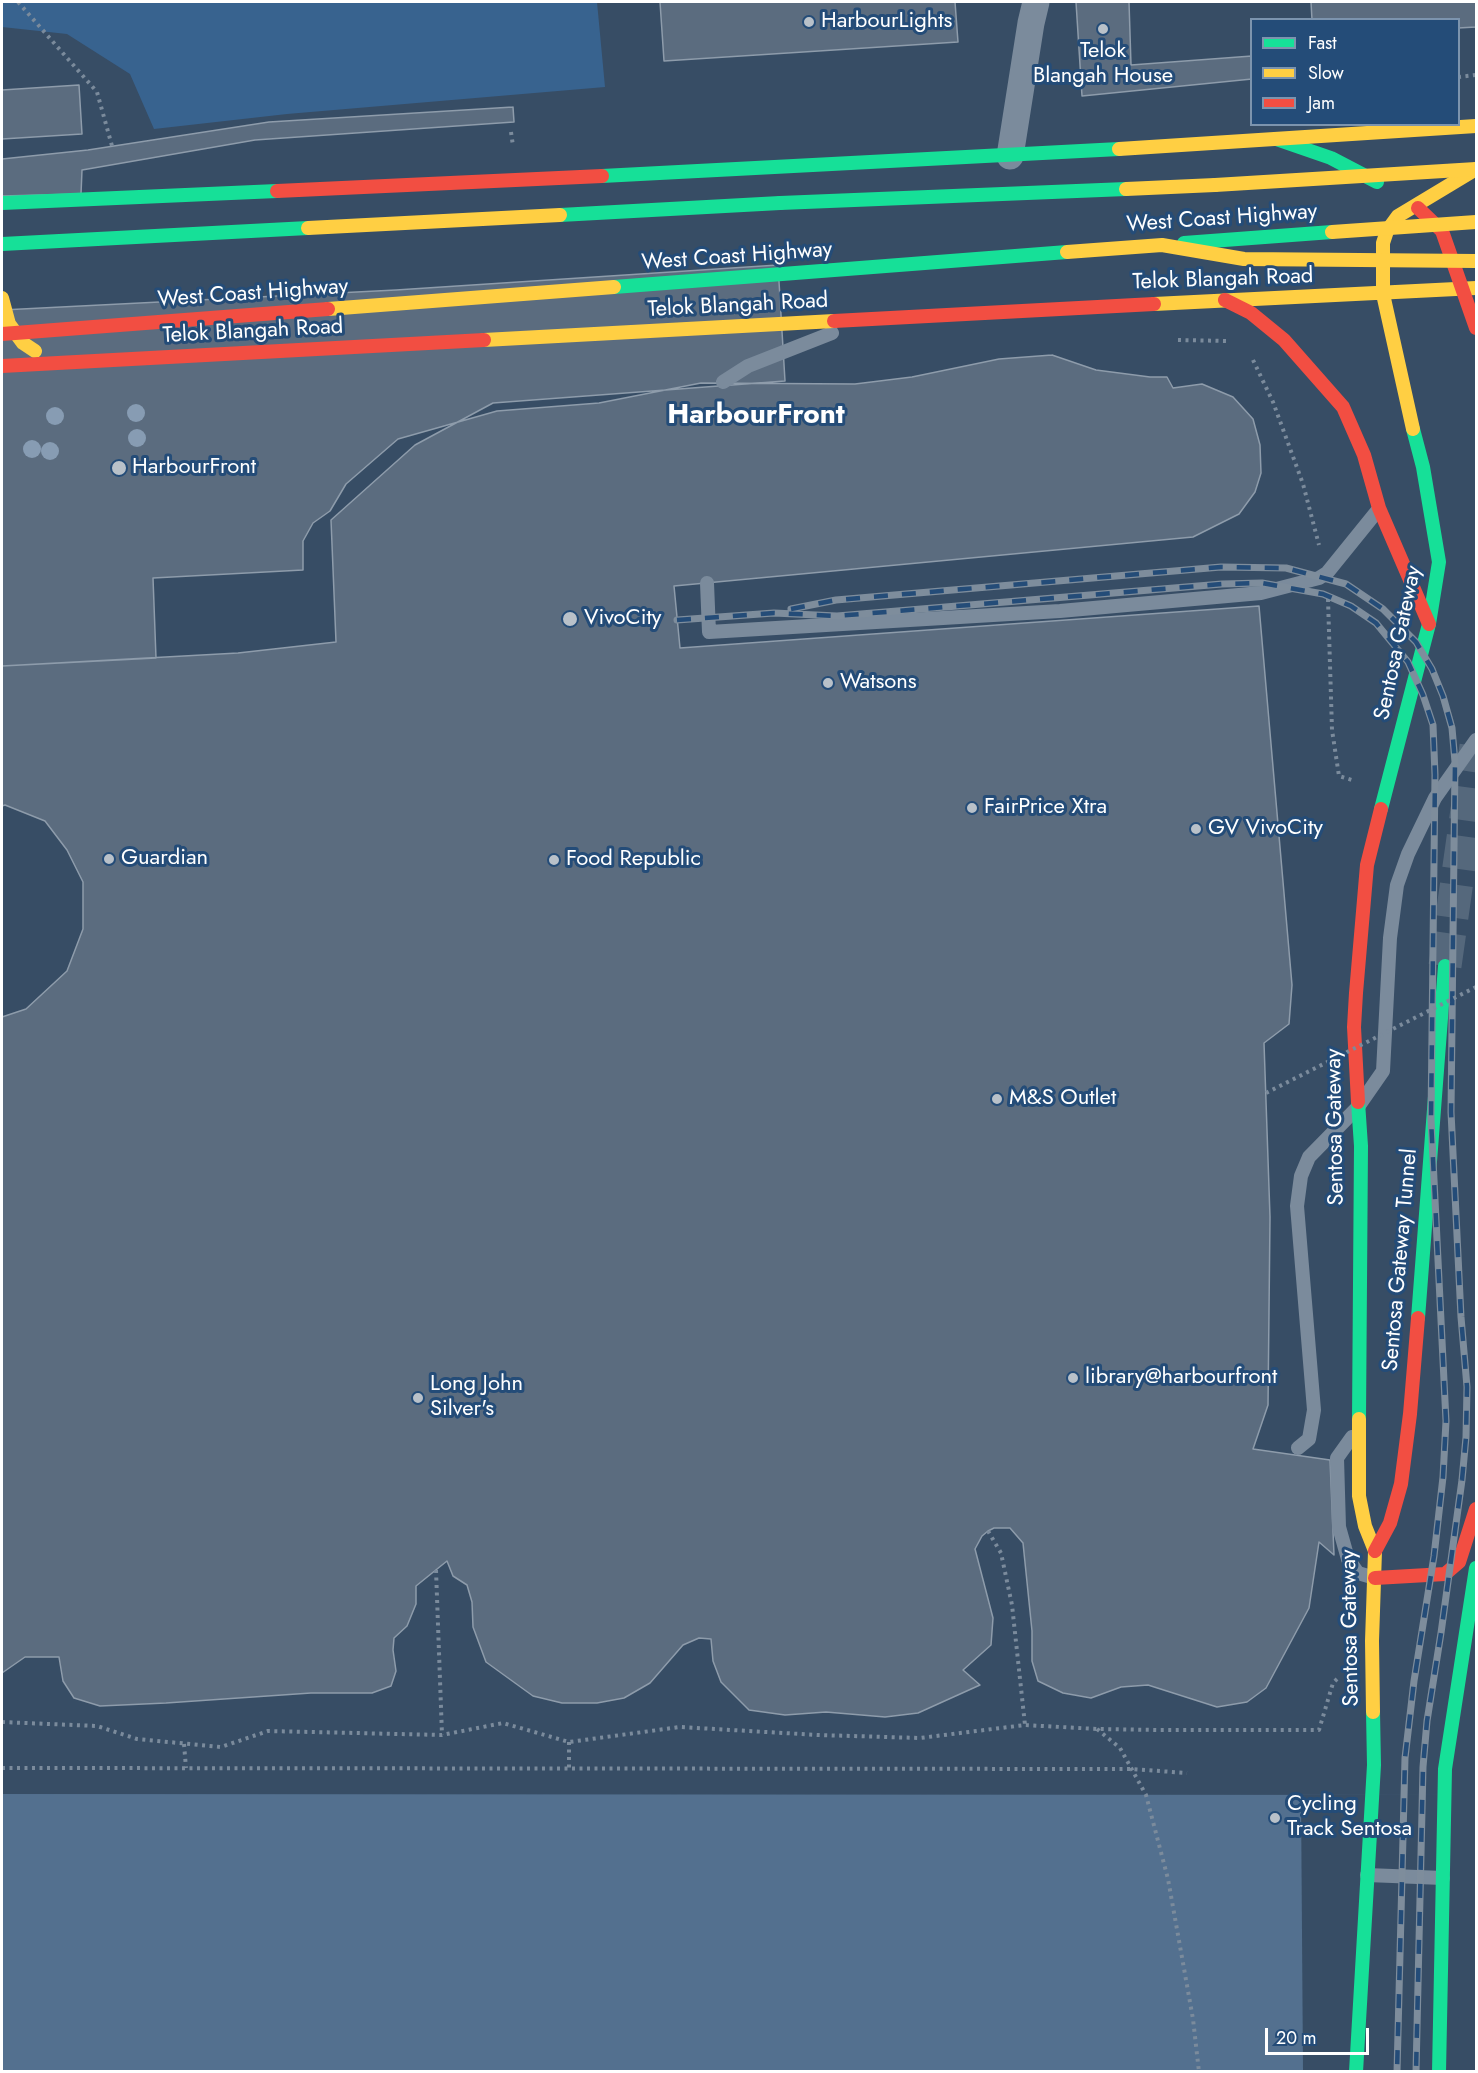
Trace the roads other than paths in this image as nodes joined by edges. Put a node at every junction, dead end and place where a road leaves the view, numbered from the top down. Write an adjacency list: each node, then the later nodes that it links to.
1 (1036, 2): 4 (street)
2 (1476, 126): 3 (main road)
3 (1276, 139): 4 (main road); 6 (main road)
4 (1010, 156): 7 (main road)
5 (1476, 169): 8 (main road, Sentosa Gateway); 13 (main road, West Coast Highway, bridge)
6 (1387, 188)
7 (52, 202): 9 (main road); 10 (main road)
8 (1409, 202): 18 (main road); 19 (main road, Sentosa Gateway)
9 (2, 203)
10 (23, 218)
11 (1476, 222): 14 (main road, West Coast Highway, bridge)
12 (9, 229): 15 (main road)
13 (2, 244)
14 (1162, 245): 16 (main road, bridge); 24 (main road, West Coast Highway, bridge)
15 (2, 253)
16 (1476, 261)
17 (1476, 288): 18 (main road, Telok Blangah Road)
18 (1462, 289): 19 (main road, Telok Blangah Road); 23 (main road)
19 (1383, 294): 21 (main road, Telok Blangah Road); 30 (main road, Sentosa Gateway)
20 (2, 298): 25 (main road)
21 (1225, 300): 22 (main road, Telok Blangah Road); 28 (main road)
22 (865, 320): 25 (main road, Telok Blangah Road); 27 (lane)
23 (1476, 328)
24 (2, 334)
25 (54, 363): 26 (main road, Telok Blangah Road)
26 (3, 366)
27 (723, 382)
28 (1379, 508): 29 (lane); 30 (main road)
29 (707, 583)
30 (1429, 624): 33 (main road, Sentosa Gateway)
31 (1476, 740): 33 (lane)
32 (1445, 966): 37 (main road, Sentosa Gateway Tunnel)
33 (1358, 1107): 34 (main road, Sentosa Gateway); 35 (lane)
34 (1360, 1426): 37 (main road, Sentosa Gateway); 39 (lane)
35 (1298, 1448)
36 (1476, 1509): 39 (main road)
37 (1375, 1551): 39 (main road, Sentosa Gateway)
38 (1476, 1568): 41 (main road)
39 (1375, 1578): 40 (main road, Sentosa Gateway)
40 (1367, 1875): 41 (lane); 42 (main road, Sentosa Gateway)
41 (1443, 1878): 43 (main road)
42 (1356, 2072)
43 (1439, 2072)

